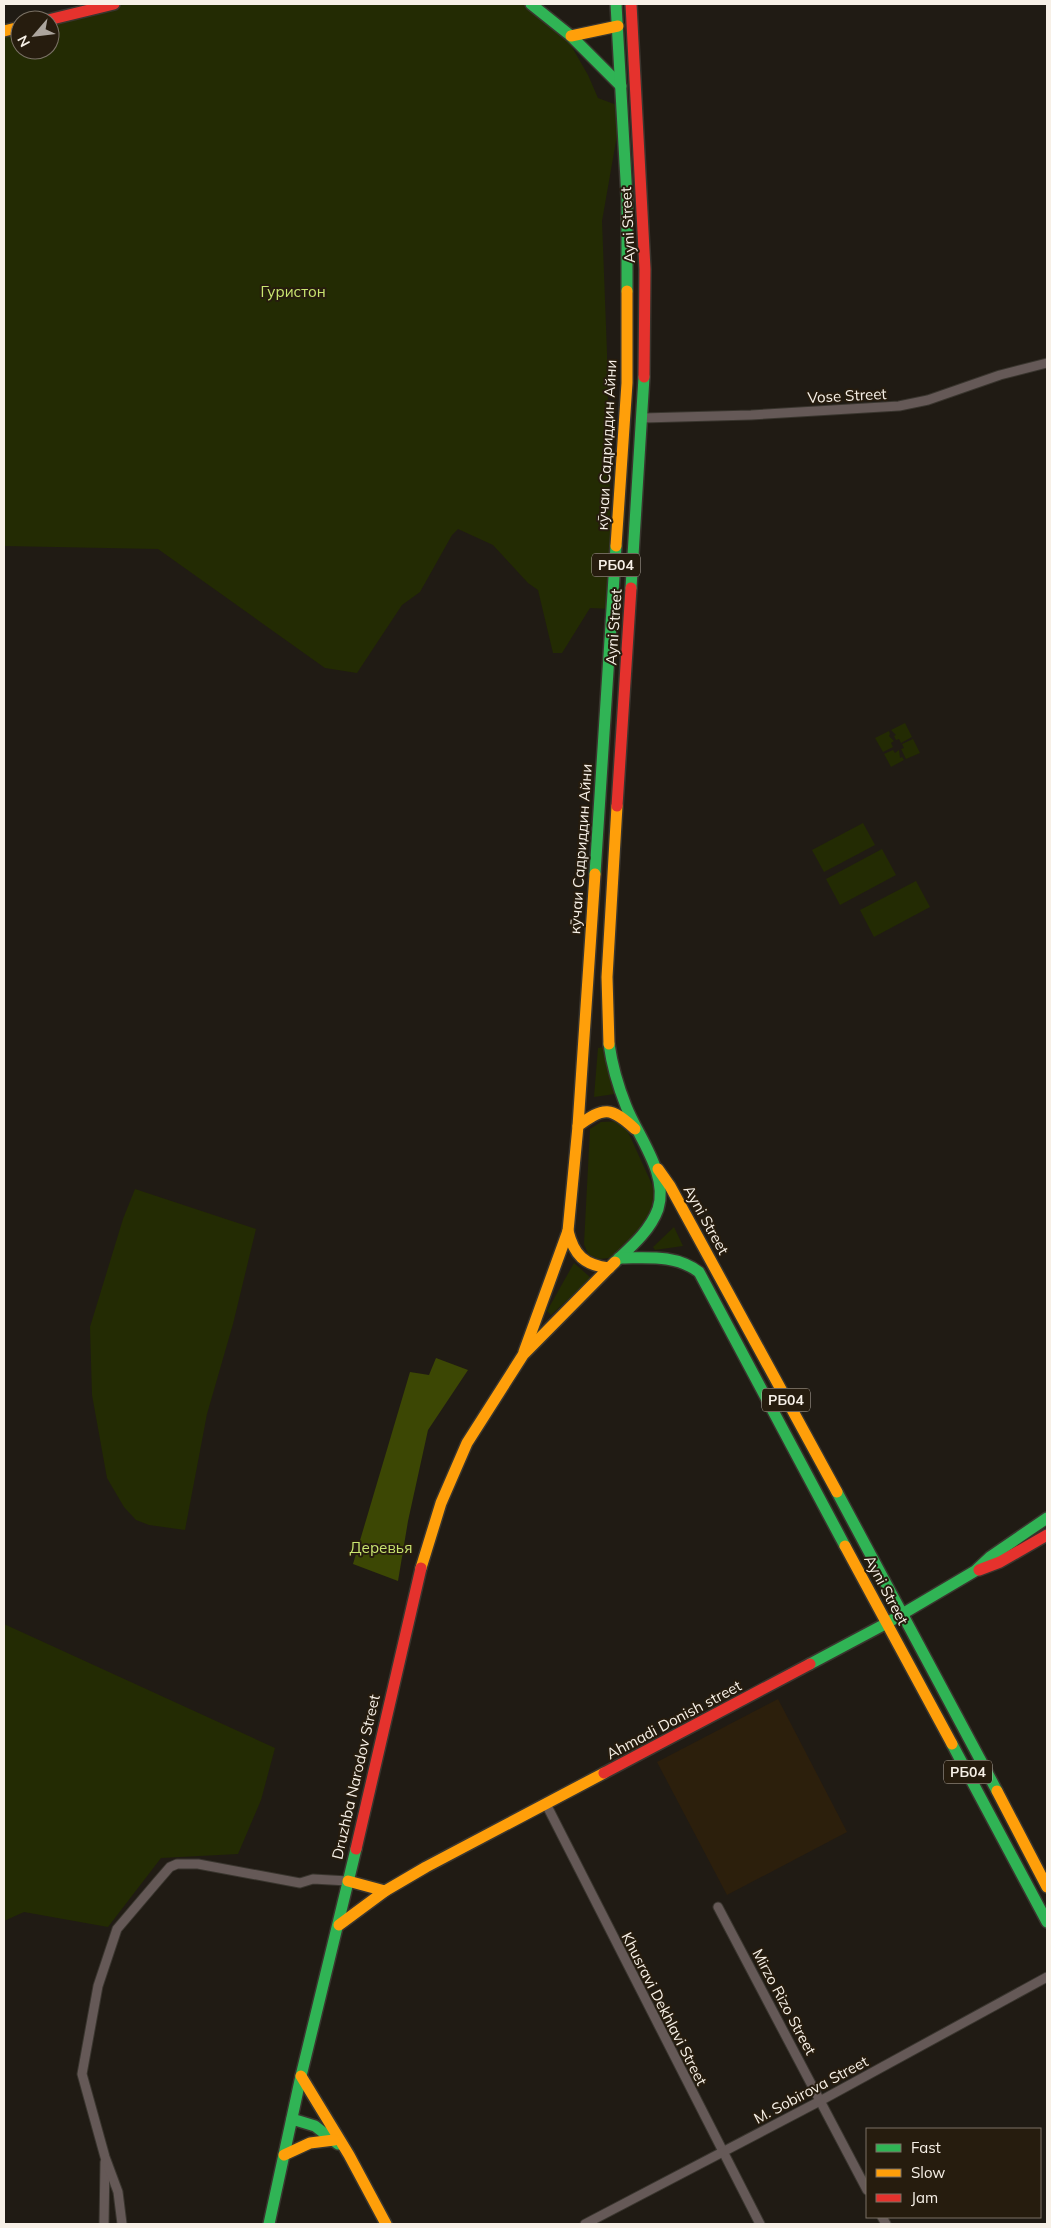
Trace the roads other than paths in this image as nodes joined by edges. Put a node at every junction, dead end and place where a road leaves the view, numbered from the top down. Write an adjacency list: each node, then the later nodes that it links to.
1 (114, 4): 5 (main road)
2 (531, 4): 7 (main road)
3 (616, 4): 6 (main road, кӯчаи Садриддин Айни / РБ04)
4 (631, 4): 10 (main road, Ayni Street / РБ04)
5 (60, 17)
6 (618, 26): 7 (main road); 8 (main road, кӯчаи Садриддин Айни / РБ04)
7 (571, 36): 8 (main road)
8 (621, 86): 11 (main road, кӯчаи Садриддин Айни / РБ04)
9 (1047, 363): 10 (street, Vose Street)
10 (643, 418): 12 (main road, Ayni Street / РБ04)
11 (578, 1126): 12 (main road, Ayni Street / РБ04); 14 (main road, РБ04)
12 (635, 1129): 13 (main road, Ayni Street / РБ04)
13 (652, 1160): 15 (main road, Ayni Street / РБ04); 21 (main road, Ayni Street / РБ04)
14 (568, 1232): 16 (main road, РБ04); 17 (main road)
15 (619, 1258): 16 (main road, Ayni Street / РБ04); 22 (main road, Ayni Street / РБ04)
16 (609, 1268): 17 (main road, Ayni Street)
17 (523, 1355): 24 (main road, Druzhba Narodov Street)
18 (1047, 1518): 20 (main road)
19 (1047, 1535): 20 (main road)
20 (975, 1571): 21 (main road, Ahmadi Donish street)
21 (903, 1613): 22 (main road, Ahmadi Donish street); 25 (main road, РБ04)
22 (887, 1623): 23 (main road, Ahmadi Donish street); 28 (main road, Ayni Street / РБ04)
23 (546, 1804): 26 (main road, Ahmadi Donish street); 35 (street, Khusravi Dekhlavi Street)
24 (348, 1882): 26 (main road); 29 (main road, Druzhba Narodov Street); 38 (street)
25 (1047, 1887)
26 (385, 1891): 29 (main road, Ahmadi Donish street)
27 (718, 1907): 32 (street, Mirzo Rizo Street)
28 (1047, 1922)
29 (339, 1925): 31 (main road, Druzhba Narodov Street)
30 (1047, 1977): 32 (street, M. Sobirova Street)
31 (301, 2076): 33 (main road, Druzhba Narodov Street); 37 (main road)
32 (820, 2101): 35 (street, M. Sobirova Street); 39 (street, Mirzo Rizo Street)
33 (292, 2119): 34 (main road); 36 (main road, Druzhba Narodov Street)
34 (334, 2140): 36 (main road); 37 (main road)
35 (723, 2152): 44 (street, M. Sobirova Street); 45 (street, Khusravi Dekhlavi Street)
36 (284, 2154): 42 (main road, Druzhba Narodov Street)
37 (350, 2155): 43 (main road)
38 (105, 2157): 40 (street); 41 (street)
39 (866, 2188)
40 (104, 2224)
41 (122, 2224)
42 (269, 2224)
43 (386, 2224)
44 (585, 2224)
45 (760, 2224)

